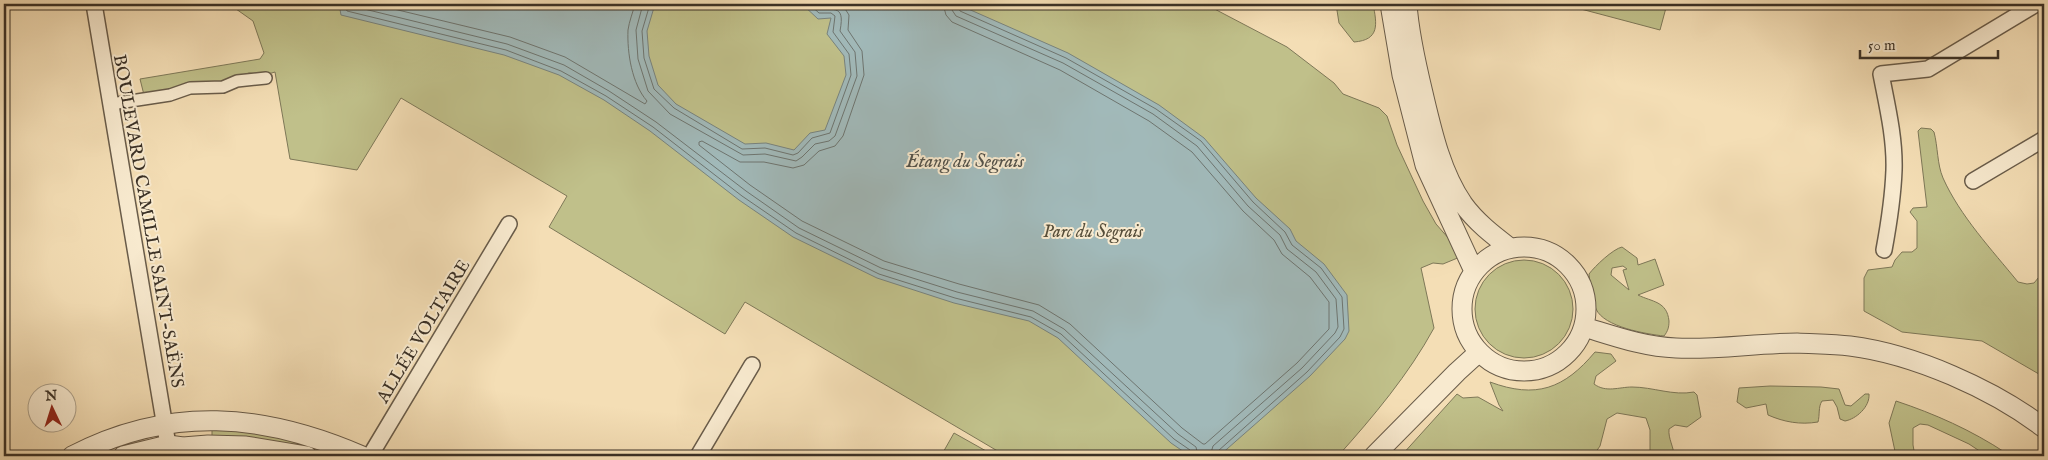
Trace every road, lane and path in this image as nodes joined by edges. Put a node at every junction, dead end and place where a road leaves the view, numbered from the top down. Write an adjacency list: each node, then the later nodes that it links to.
1 (94, 4): 6 (street, BOULEVARD CAMILLE SAINT-SAËNS)
2 (1390, 4): 12 (street)
3 (1407, 4): 10 (street)
4 (2036, 4): 11 (street)
5 (266, 78): 6 (street)
6 (111, 104): 16 (street, BOULEVARD CAMILLE SAINT-SAËNS)
7 (2044, 139): 8 (street)
8 (1973, 181)
9 (509, 224): 23 (street, ALLÉE VOLTAIRE)
10 (1510, 248): 12 (street); 13 (street)
11 (1884, 250)
12 (1474, 271): 14 (street)
13 (1584, 327): 14 (street); 17 (street)
14 (1480, 352): 25 (street)
15 (752, 365): 24 (street)
16 (165, 423): 18 (street, BOULEVARD CAMILLE SAINT-SAËNS); 19 (street); 22 (street)
17 (2044, 428)
18 (168, 445): 20 (street); 21 (street)
19 (72, 456)
20 (123, 456)
21 (307, 456)
22 (362, 456)
23 (370, 456)
24 (698, 456)
25 (1374, 456)

